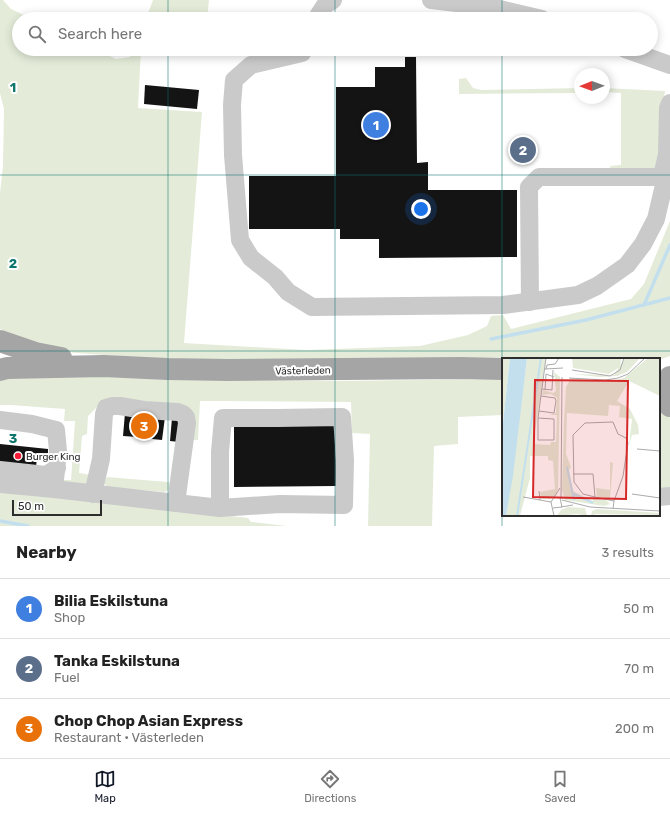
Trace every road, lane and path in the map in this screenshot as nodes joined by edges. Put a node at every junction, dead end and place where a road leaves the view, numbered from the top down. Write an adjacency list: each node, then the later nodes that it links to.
1 (334, 0): 3 (lane)
2 (431, 0): 4 (lane)
3 (321, 12)
4 (512, 12)
5 (286, 56): 10 (lane)
6 (645, 56): 7 (lane)
7 (670, 65)
8 (670, 103): 9 (lane)
9 (662, 177): 10 (lane); 10 (lane)
10 (530, 302)
11 (0, 341): 12 (main road, Västerleden)
12 (104, 366): 15 (main road, Västerleden); 16 (main road, Västerleden)
13 (660, 367): 14 (main road)
14 (670, 368)
15 (502, 369)
16 (0, 370)
17 (0, 420): 18 (lane)
18 (57, 468): 19 (lane); 21 (lane)
19 (0, 470)
20 (0, 484): 21 (lane)
21 (54, 489): 22 (lane)
22 (93, 494): 23 (lane); 23 (lane)
23 (176, 503): 24 (lane)
24 (220, 508): 24 (lane)

